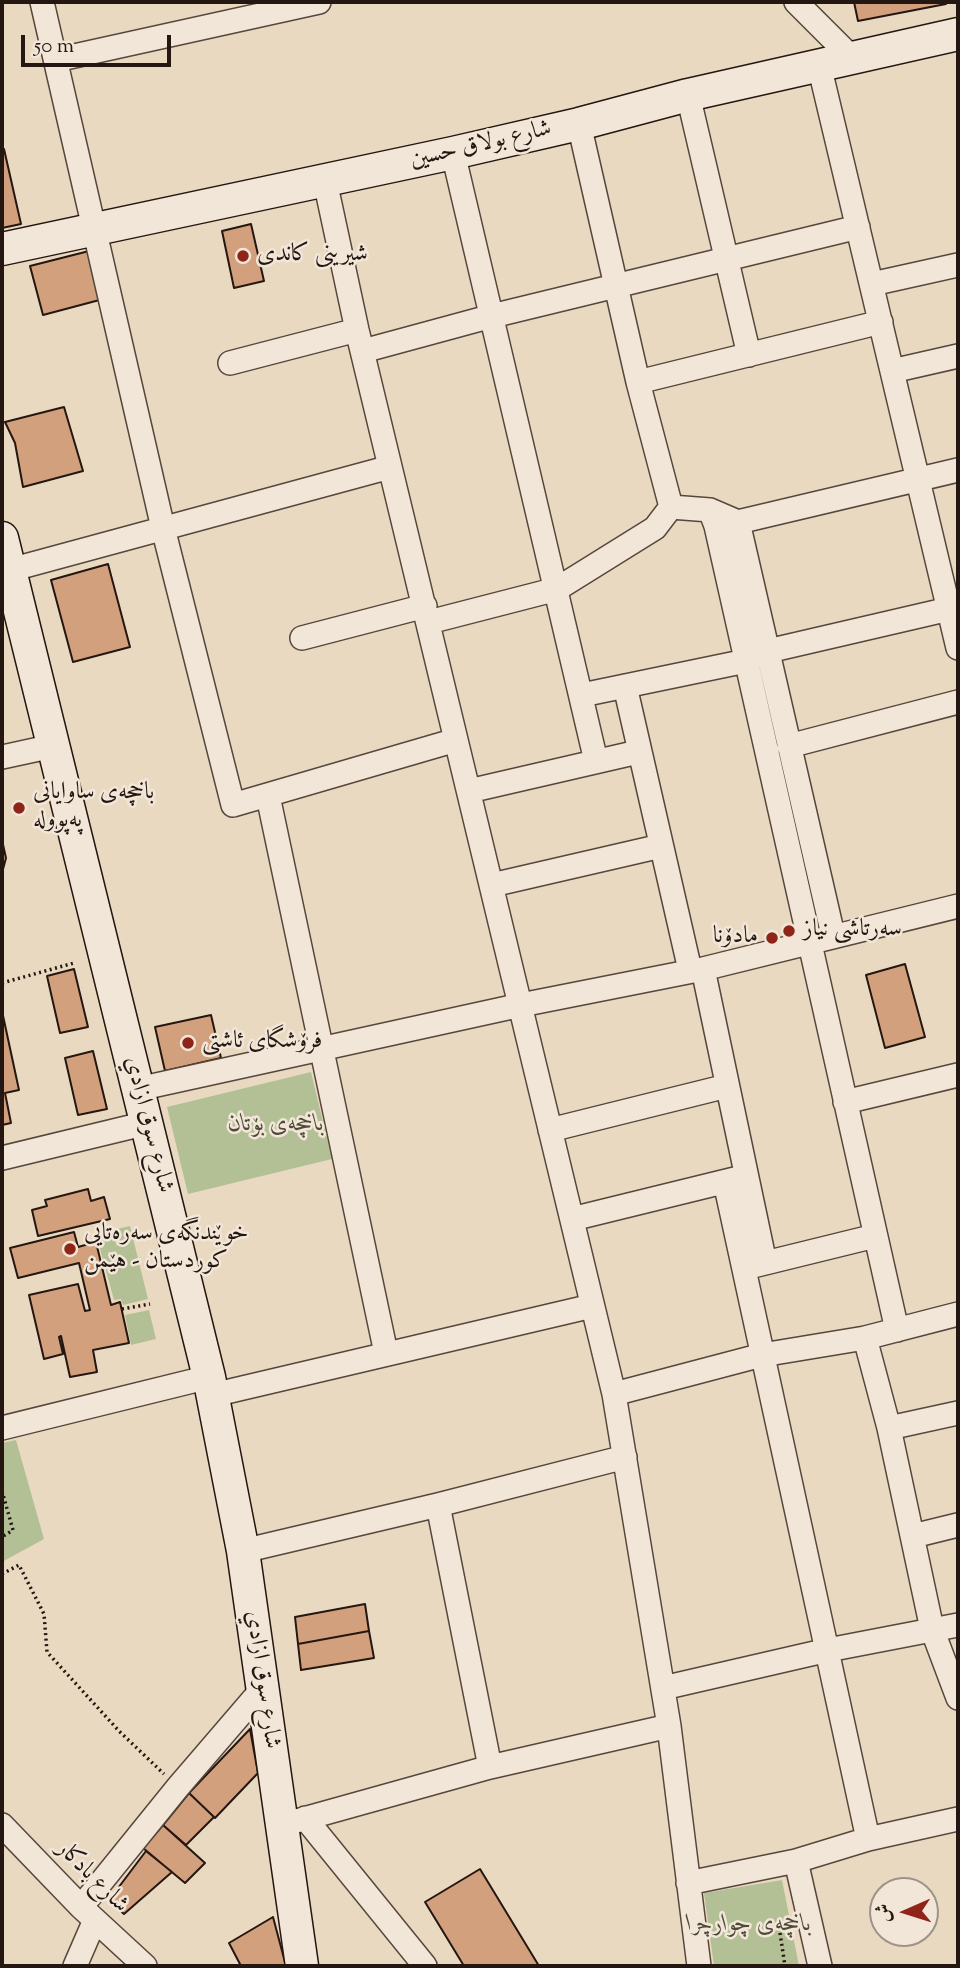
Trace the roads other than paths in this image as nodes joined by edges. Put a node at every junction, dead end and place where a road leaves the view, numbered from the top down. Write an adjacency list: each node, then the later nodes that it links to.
1 (42, 2): 6 (street)
2 (319, 2): 6 (street)
3 (796, 2): 5 (street)
4 (958, 34): 5 (street, شارع بولاق حسين)
5 (852, 58): 7 (street, شارع بولاق حسين)
6 (56, 60): 13 (street)
7 (819, 65): 8 (street, شارع بولاق حسين); 12 (street)
8 (688, 95): 9 (street, شارع بولاق حسين); 15 (street)
9 (579, 124): 10 (street, شارع بولاق حسين); 18 (street)
10 (453, 153): 11 (street, شارع بولاق حسين); 19 (street)
11 (325, 181): 13 (street, شارع بولاق حسين); 21 (street)
12 (858, 227): 15 (street); 17 (street)
13 (94, 229): 14 (street, شارع بولاق حسين); 33 (street)
14 (2, 249)
15 (728, 259): 18 (street); 22 (street)
16 (958, 265): 17 (street)
17 (872, 284): 20 (street)
18 (616, 286): 19 (street); 26 (street)
19 (492, 316): 21 (street); 36 (street)
20 (881, 322): 22 (street); 25 (street)
21 (360, 340): 24 (street); 27 (street)
22 (749, 355): 26 (street)
23 (958, 356): 25 (street)
24 (230, 363)
25 (892, 371): 29 (street)
26 (638, 382): 30 (street)
27 (390, 467): 33 (street); 38 (street)
28 (958, 470): 29 (street)
29 (918, 479): 32 (street); 37 (street)
30 (671, 507): 31 (street); 36 (street)
31 (710, 510): 32 (street); 42 (street)
32 (738, 522): 41 (street)
33 (163, 528): 35 (street); 53 (street)
34 (2, 538): 35 (street, شارع سوق ازادي)
35 (10, 570): 47 (street, شارع سوق ازادي)
36 (557, 589): 38 (street); 44 (street)
37 (949, 608): 40 (street); 41 (street)
38 (427, 614): 39 (street); 46 (street)
39 (303, 638)
40 (958, 648)
41 (768, 651): 48 (street)
42 (746, 661): 43 (street); 58 (street)
43 (625, 686): 44 (street); 49 (street)
44 (582, 695): 51 (street)
45 (958, 702): 48 (street)
46 (456, 740): 52 (street); 53 (street)
47 (54, 746): 50 (street); 64 (street, شارع سوق ازادي)
48 (789, 746): 57 (street)
49 (638, 752): 51 (street); 54 (street)
50 (2, 757)
51 (596, 761): 52 (street)
52 (469, 791): 55 (street)
53 (268, 796): 61 (street)
54 (661, 846): 55 (street); 59 (street)
55 (492, 885): 60 (street)
56 (958, 906): 57 (street)
57 (833, 936): 58 (street)
58 (809, 941): 59 (street); 65 (street)
59 (696, 969): 60 (street); 63 (street)
60 (521, 1005): 61 (street); 67 (street)
61 (322, 1049): 64 (street); 77 (street)
62 (958, 1075): 65 (street)
63 (727, 1086): 67 (street); 69 (street)
64 (138, 1089): 66 (street, شارع سوق ازادي)
65 (845, 1102): 71 (street)
66 (146, 1123): 68 (street); 79 (street, شارع سوق ازادي)
67 (550, 1130): 70 (street)
68 (2, 1158)
69 (736, 1179): 70 (street); 72 (street)
70 (572, 1219): 73 (street)
71 (875, 1236): 72 (street); 75 (street)
72 (755, 1265): 78 (street)
73 (592, 1306): 77 (street); 80 (street)
74 (958, 1314): 75 (street)
75 (897, 1330): 76 (street)
76 (865, 1338): 78 (street); 83 (street)
77 (386, 1353): 79 (street)
78 (762, 1355): 80 (street); 91 (street)
79 (211, 1386): 82 (street); 88 (street, شارع سوق ازادي)
80 (614, 1394): 84 (street)
81 (958, 1413): 83 (street)
82 (2, 1428)
83 (889, 1428): 87 (street)
84 (625, 1457): 85 (street); 93 (street)
85 (438, 1505): 88 (street); 96 (street)
86 (958, 1525): 87 (street)
87 (913, 1536): 90 (street)
88 (243, 1551): 92 (street, شارع سوق ازادي)
89 (958, 1625): 90 (street)
90 (932, 1629): 91 (street); 94 (street)
91 (828, 1650): 93 (street); 100 (street)
92 (263, 1688): 98 (street, شارع سوق ازادي); 103 (street)
93 (663, 1688): 95 (street)
94 (958, 1698)
95 (669, 1726): 96 (street); 102 (street)
96 (489, 1767): 98 (street)
97 (958, 1819): 100 (street)
98 (293, 1821): 106 (street, شارع سوق ازادي); 107 (street)
99 (2, 1825): 103 (street, شارع بادكار)
100 (868, 1839): 101 (street)
101 (796, 1861): 102 (street); 109 (street)
102 (688, 1883): 108 (street)
103 (88, 1914): 104 (street); 105 (street, شارع بادكار)
104 (75, 1966)
105 (145, 1966)
106 (302, 1966)
107 (425, 1966)
108 (699, 1966)
109 (820, 1966)

